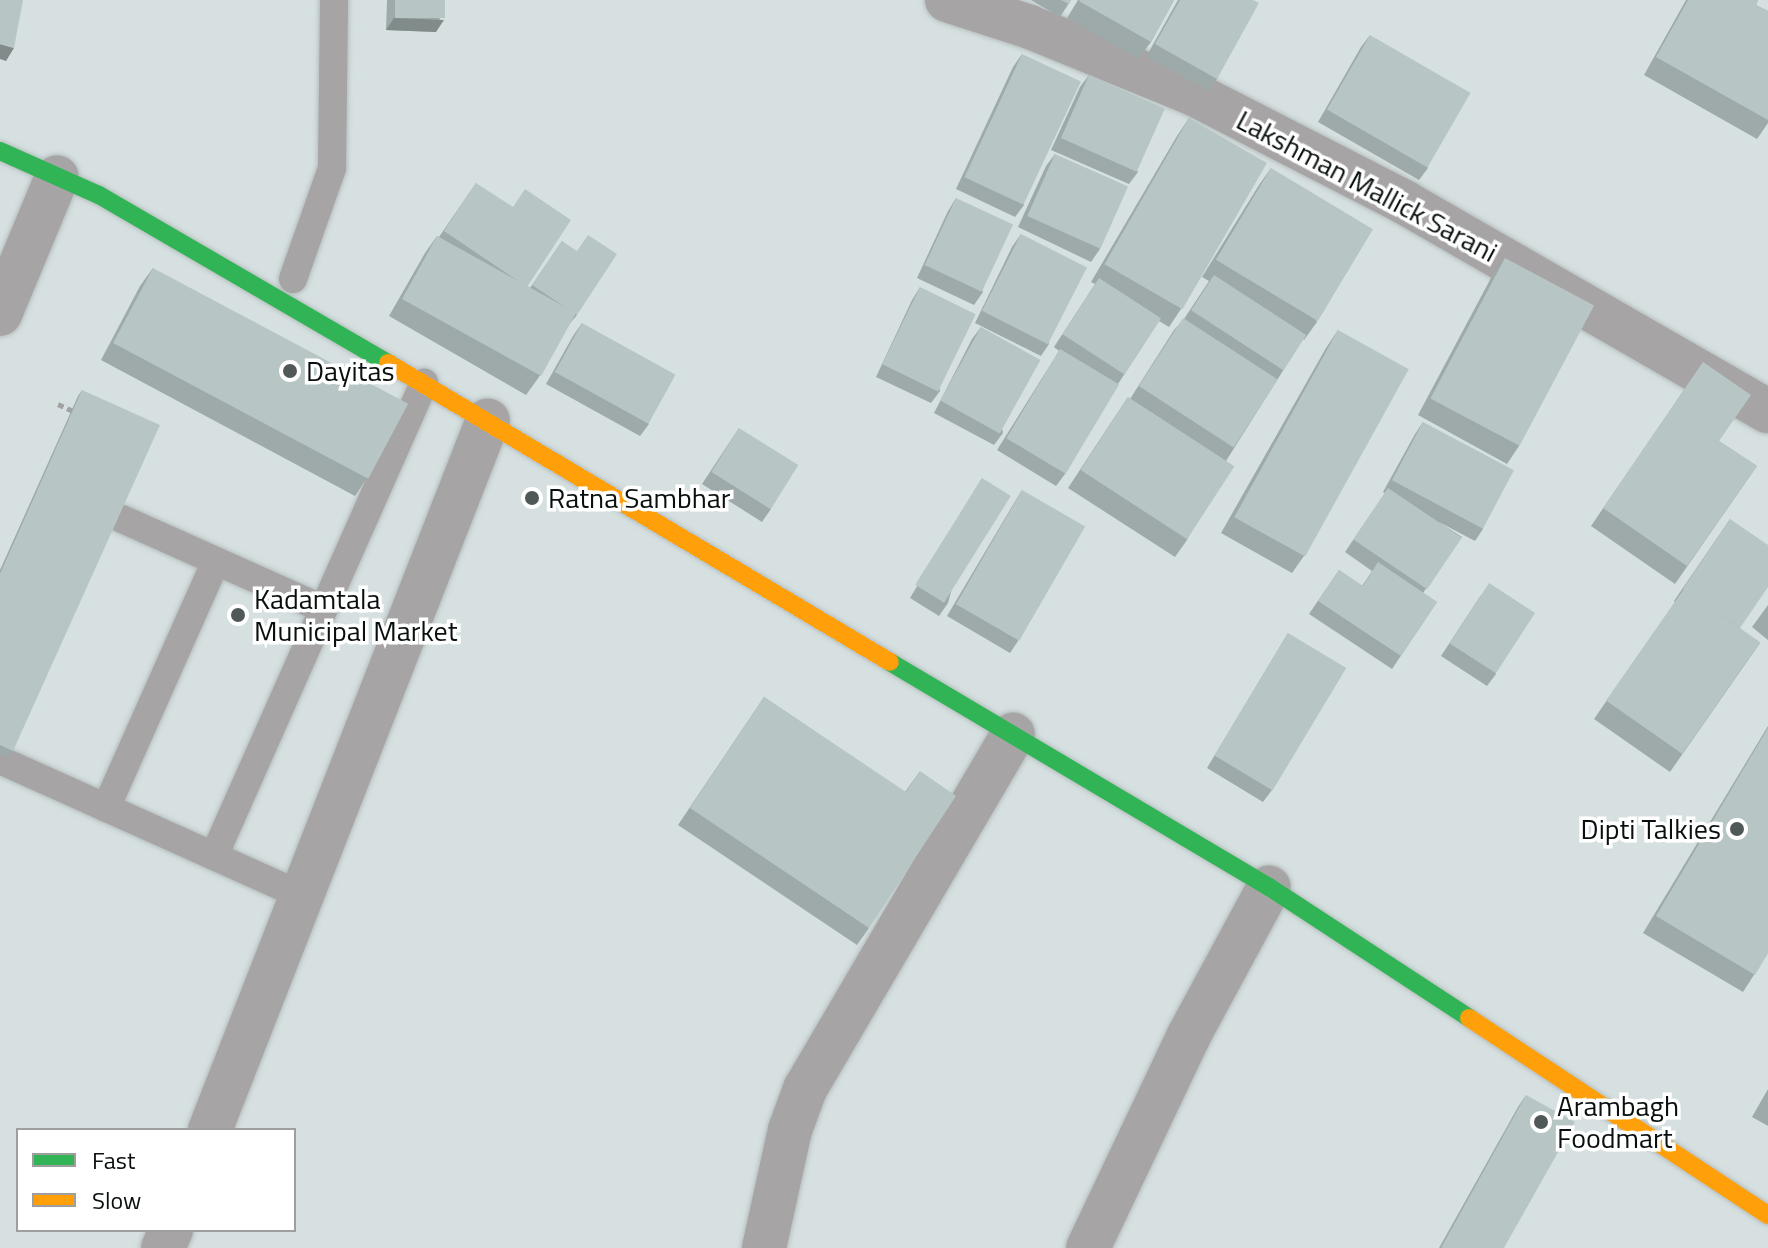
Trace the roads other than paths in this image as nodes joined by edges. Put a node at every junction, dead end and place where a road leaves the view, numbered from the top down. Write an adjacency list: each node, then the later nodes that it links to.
1 (334, 0): 5 (lane)
2 (947, 0): 9 (street, Lakshman Mallick Sarani)
3 (0, 151): 4 (street)
4 (60, 170): 6 (street); 7 (street)
5 (293, 278)
6 (0, 314)
7 (429, 372): 8 (street); 12 (lane)
8 (492, 409): 13 (street); 18 (street)
9 (1768, 411)
10 (122, 519): 11 (lane)
11 (216, 561): 12 (lane); 15 (lane)
12 (323, 609): 16 (lane)
13 (1020, 723): 17 (street); 21 (street)
14 (0, 760): 15 (lane)
15 (106, 808): 16 (lane)
16 (214, 856): 18 (lane)
17 (1275, 875): 20 (street); 22 (street)
18 (303, 896): 19 (street)
19 (211, 1128)
20 (1768, 1215)
21 (764, 1248)
22 (1088, 1248)

